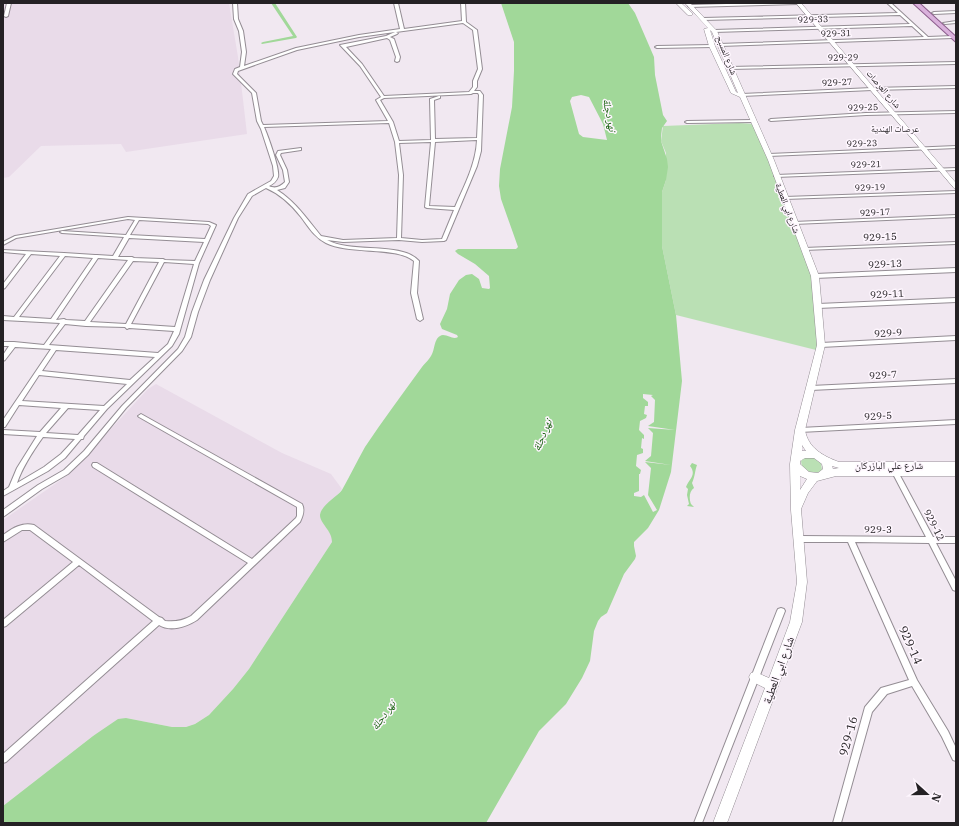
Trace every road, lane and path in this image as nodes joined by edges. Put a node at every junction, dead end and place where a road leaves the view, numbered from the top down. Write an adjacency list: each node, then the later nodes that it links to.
1 (9, 3): 14 (street)
2 (235, 3): 36 (street)
3 (396, 3): 23 (street)
4 (463, 3): 17 (street)
5 (678, 3): 24 (street, شارع المسبح)
6 (798, 3): 10 (street); 15 (street, شارع العرصات)
7 (890, 3): 13 (street)
8 (916, 3): 26 (main road)
9 (922, 3): 12 (main road)
10 (688, 5): 16 (street, شارع ابي العطية)
11 (956, 12): 12 (street)
12 (934, 13): 19 (main road)
13 (900, 14): 15 (street); 20 (street)
14 (6, 16)
15 (809, 16): 16 (street); 21 (street, شارع العرصات)
16 (703, 19): 24 (street, شارع ابي العطية)
17 (464, 22): 22 (street); 23 (street)
18 (956, 22): 19 (street)
19 (945, 23): 26 (main road)
20 (913, 25): 21 (street, 929-33); 27 (street)
21 (819, 27): 24 (street, 929-33); 29 (street, شارع العرصات)
22 (472, 28): 25 (street); 40 (street)
23 (402, 30): 28 (street)
24 (711, 30): 30 (street, شارع ابي العطية)
25 (387, 37): 31 (street); 33 (street)
26 (955, 37): 27 (street, 929-31)
27 (927, 38): 29 (street, 929-31)
28 (335, 41): 31 (street); 36 (street)
29 (831, 41): 30 (street, 929-31); 35 (street, شارع العرصات)
30 (716, 45): 32 (street, 929-31); 37 (street, شارع ابي العطية); 42 (street, شارع المسبح)
31 (344, 46): 43 (street)
32 (657, 47)
33 (397, 61)
34 (956, 63): 35 (street, 929-29)
35 (851, 65): 37 (street, 929-29); 39 (street, شارع العرصات)
36 (242, 67): 50 (street)
37 (730, 68): 42 (street, شارع ابي العطية)
38 (956, 87): 39 (street, 929-27)
39 (872, 89): 42 (street, 929-27); 45 (street, شارع العرصات)
40 (471, 93): 41 (street); 43 (street)
41 (481, 95): 51 (street); 52 (street)
42 (742, 95): 47 (street, شارع ابي العطية)
43 (383, 97): 48 (street)
44 (956, 112): 45 (street, 929-25)
45 (894, 115): 46 (street, 929-25); 56 (street, شارع العرصات)
46 (771, 120)
47 (753, 121): 49 (street); 57 (street, شارع ابي العطية)
48 (391, 122): 50 (street); 53 (street)
49 (687, 122)
50 (262, 126): 61 (street)
51 (480, 139): 52 (street); 66 (street)
52 (433, 141): 53 (street); 66 (street)
53 (397, 142): 73 (street)
54 (956, 147): 56 (street, 929-23)
55 (300, 149): 63 (street)
56 (923, 149): 57 (street, 929-23); 59 (street, شارع العرصات)
57 (769, 155): 60 (street, شارع ابي العطية)
58 (956, 169): 59 (street, 929-21)
59 (941, 170): 60 (street, 929-21); 62 (street, شارع العرصات)
60 (776, 176): 65 (street, شارع ابي العطية)
61 (264, 186): 63 (street); 133 (street)
62 (956, 187)
63 (272, 189): 72 (street)
64 (956, 192): 65 (street, 929-19)
65 (785, 198): 69 (street, شارع ابي العطية)
66 (457, 209): 73 (street)
67 (956, 216): 69 (street, 929-17)
68 (138, 218): 70 (street); 71 (street); 74 (street)
69 (794, 224): 77 (street, شارع ابي العطية)
70 (53, 231): 71 (street); 76 (street)
71 (127, 236): 74 (street); 82 (street)
72 (319, 238): 73 (street); 93 (street)
73 (399, 239)
74 (206, 241): 85 (street)
75 (956, 243): 77 (street, 929-15)
76 (3, 244)
77 (804, 249): 87 (street, شارع ابي العطية)
78 (3, 251): 79 (street)
79 (30, 252): 80 (street); 88 (street)
80 (64, 254): 81 (street); 92 (street)
81 (97, 256): 82 (street); 94 (street)
82 (115, 257): 83 (street)
83 (132, 258): 84 (street); 96 (street)
84 (163, 260): 85 (street); 97 (street)
85 (197, 263): 98 (street)
86 (956, 270): 87 (street, 929-13)
87 (815, 276): 90 (street, شارع ابي العطية)
88 (3, 287)
89 (956, 300): 90 (street, 929-11)
90 (818, 306): 102 (street, شارع ابي العطية)
91 (3, 318): 92 (street)
92 (16, 318): 94 (street)
93 (420, 319)
94 (53, 320): 95 (street)
95 (64, 322): 96 (street); 103 (street)
96 (86, 324): 97 (street)
97 (127, 327): 98 (street)
98 (177, 329): 105 (street)
99 (956, 338): 102 (street, 929-9)
100 (3, 344): 101 (street)
101 (14, 344): 103 (street); 106 (street)
102 (821, 345): 110 (street, شارع ابي العطية)
103 (46, 347): 104 (street)
104 (55, 347): 105 (street); 107 (street)
105 (159, 355): 109 (street)
106 (3, 359)
107 (38, 373): 109 (street); 111 (street)
108 (956, 380): 110 (street, 929-7)
109 (131, 382): 113 (street)
110 (811, 388): 117 (street, شارع ابي العطية)
111 (18, 403): 112 (street); 116 (street)
112 (66, 406): 113 (street); 119 (street)
113 (105, 408): 120 (street)
114 (141, 416): 140 (street)
115 (956, 422): 117 (street, 929-5)
116 (3, 425)
117 (800, 430): 121 (street); 123 (street, شارع ابي العطية)
118 (3, 432): 119 (street)
119 (41, 434): 120 (street); 130 (street)
120 (81, 437): 130 (street)
121 (813, 454): 122 (street); 123 (street)
122 (824, 460): 125 (street, شارع علي البازركان); 128 (street)
123 (796, 461): 129 (street); 132 (street, شارع ابي العطية)
124 (95, 465): 140 (street)
125 (956, 465)
126 (895, 472): 127 (street, شارع علي البازركان); 128 (street, شارع علي البازركان); 137 (street, 929-12)
127 (956, 472)
128 (826, 474): 129 (street)
129 (814, 477): 132 (street)
130 (12, 489): 131 (street)
131 (3, 494)
132 (796, 510): 135 (street, شارع ابي العطية)
133 (3, 514)
134 (3, 539): 139 (street)
135 (800, 539): 136 (street, 929-3); 147 (street, شارع ابي العطية)
136 (850, 539): 137 (street, 929-3); 146 (street, 929-14)
137 (930, 540): 138 (street, 929-3); 141 (street, 929-12)
138 (956, 540)
139 (78, 561): 143 (street); 144 (street)
140 (253, 563): 143 (street)
141 (956, 588)
142 (781, 611): 145 (street)
143 (159, 620): 149 (street)
144 (3, 624)
145 (755, 677): 147 (street); 150 (street)
146 (914, 682): 148 (street, 929-14); 152 (street, 929-16)
147 (772, 686): 151 (street, شارع ابي العطية)
148 (956, 757)
149 (3, 759)
150 (698, 823)
151 (720, 823)
152 (837, 823)

